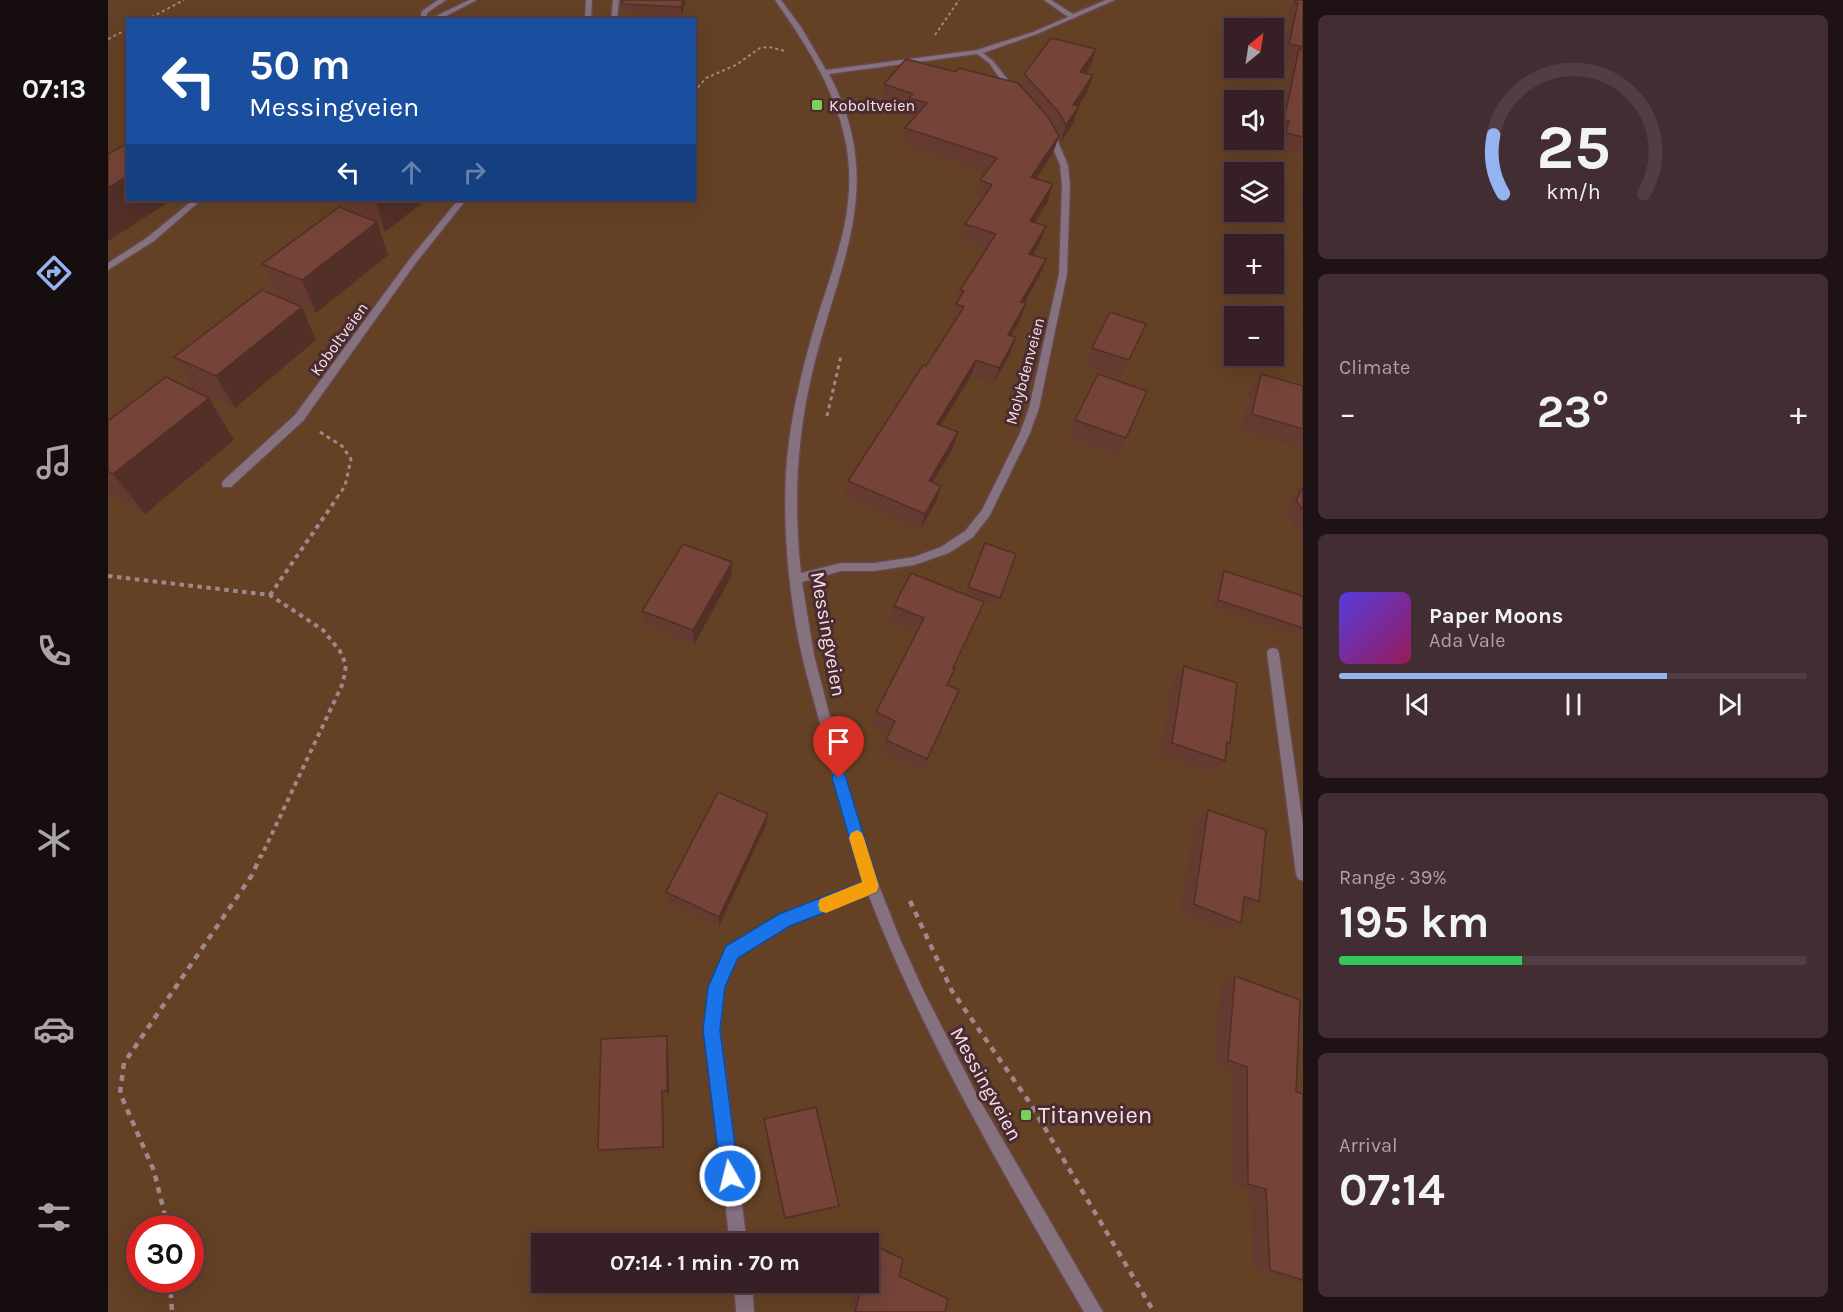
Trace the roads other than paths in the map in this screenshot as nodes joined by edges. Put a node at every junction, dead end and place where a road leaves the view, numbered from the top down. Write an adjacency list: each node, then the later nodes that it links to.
1 (443, 0): 9 (street)
2 (474, 0): 10 (street)
3 (589, 0): 11 (street)
4 (616, 0): 12 (street)
5 (778, 0): 14 (street, Messingveien)
6 (1047, 0): 8 (street)
7 (1112, 0): 8 (street)
8 (1073, 17): 13 (street)
9 (423, 18)
10 (435, 18)
11 (588, 18)
12 (614, 18)
13 (978, 52): 14 (street); 15 (street)
14 (824, 72): 21 (street, Messingveien)
15 (1018, 98)
16 (1042, 122): 21 (street, Molybdenveien)
17 (196, 201): 19 (street)
18 (461, 201): 20 (street, Koboltveien)
19 (108, 267)
20 (227, 484)
21 (797, 579): 24 (street, Messingveien)
22 (1273, 652): 23 (street)
23 (1303, 874)
24 (871, 886): 25 (street); 28 (street, Messingveien)
25 (738, 1233)
26 (743, 1293): 27 (street)
27 (745, 1312)
28 (1094, 1312)

